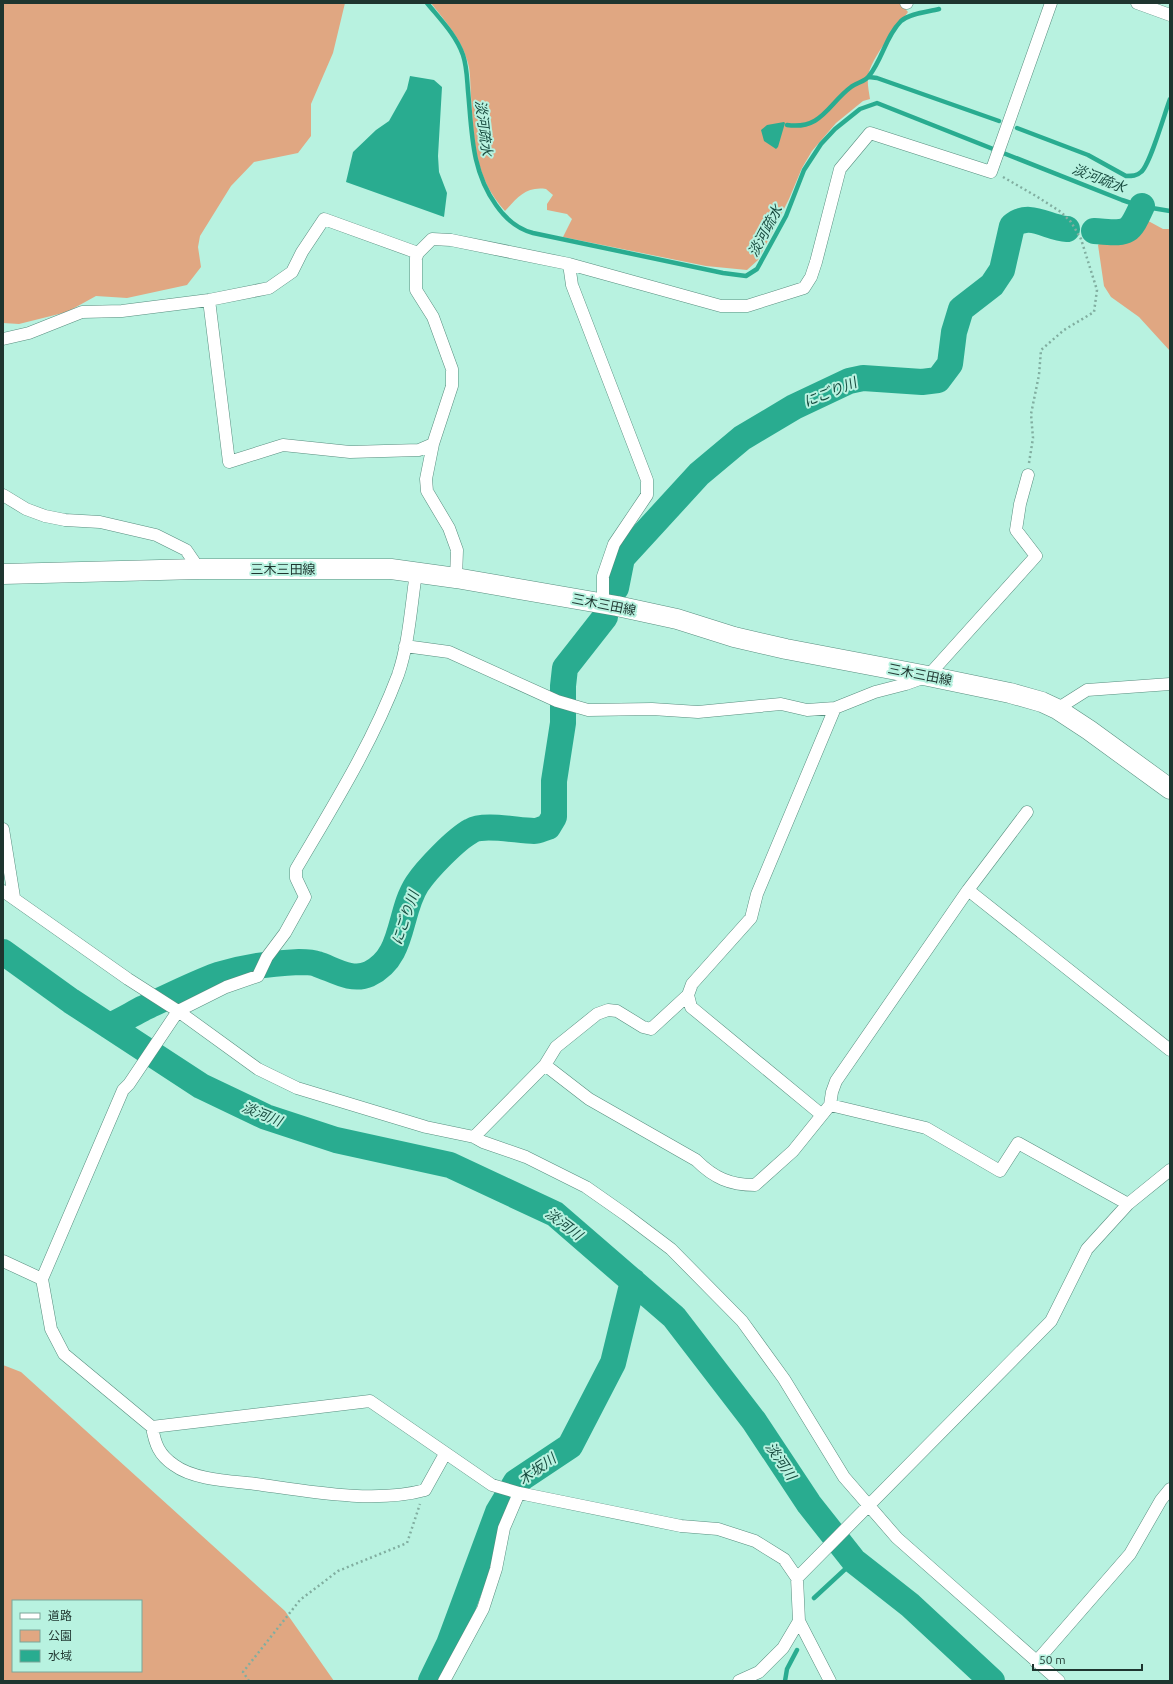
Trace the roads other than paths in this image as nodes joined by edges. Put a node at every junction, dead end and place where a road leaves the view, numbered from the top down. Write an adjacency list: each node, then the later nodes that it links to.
1 (1052, 3): 5 (street)
2 (1137, 3): 3 (street)
3 (1170, 15)
4 (418, 253): 5 (street); 6 (street); 8 (street)
5 (569, 264): 15 (street)
6 (208, 300): 7 (street); 8 (street)
7 (3, 339)
8 (433, 444): 14 (street)
9 (1028, 475): 17 (street)
10 (3, 495): 11 (street)
11 (199, 569): 12 (main road, 三木三田線); 13 (main road, 三木三田線)
12 (416, 573): 14 (main road, 三木三田線); 16 (street)
13 (3, 574)
14 (456, 578): 15 (main road, 三木三田線)
15 (603, 604): 17 (main road, 三木三田線)
16 (405, 646): 19 (street); 27 (street)
17 (928, 676): 19 (street); 20 (main road, 三木三田線)
18 (1170, 684): 20 (street)
19 (835, 708): 26 (street)
20 (1057, 709): 21 (main road, 三木三田線)
21 (1170, 789)
22 (1027, 812): 24 (street)
23 (3, 829): 25 (street)
24 (968, 890): 28 (street); 30 (street)
25 (8, 894): 27 (street)
26 (688, 995): 29 (street); 31 (street)
27 (178, 1011): 32 (street); 36 (street)
28 (1170, 1050)
29 (545, 1065): 31 (street); 32 (street)
30 (830, 1105): 31 (street); 34 (street)
31 (822, 1116)
32 (474, 1137): 41 (street)
33 (1170, 1170): 34 (street)
34 (1128, 1204): 41 (street)
35 (3, 1260): 36 (street)
36 (42, 1279): 37 (street)
37 (152, 1427): 38 (street); 38 (street)
38 (445, 1454): 40 (street)
39 (1170, 1489): 44 (street)
40 (519, 1494): 42 (street); 45 (street)
41 (866, 1506): 42 (street); 44 (street)
42 (800, 1575): 43 (street)
43 (799, 1621): 46 (street); 47 (street)
44 (1036, 1662): 48 (street)
45 (444, 1681)
46 (739, 1681)
47 (830, 1681)
48 (1059, 1681)

